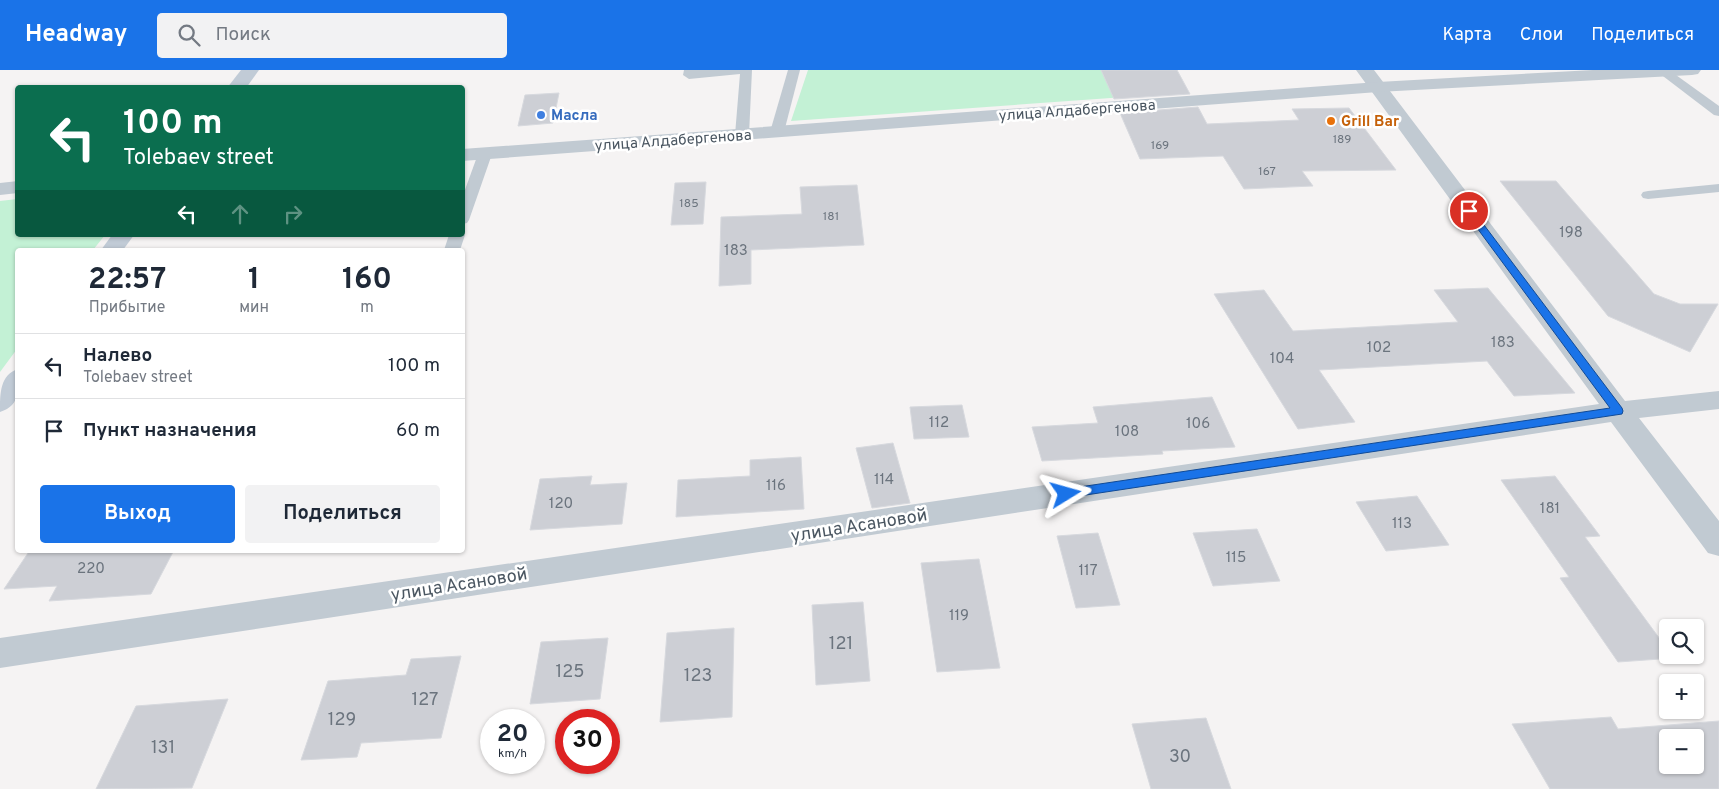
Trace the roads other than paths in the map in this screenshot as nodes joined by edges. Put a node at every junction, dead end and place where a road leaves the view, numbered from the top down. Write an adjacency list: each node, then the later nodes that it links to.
1 (250, 70): 7 (main road)
2 (690, 70): 10 (lane)
3 (794, 70): 9 (lane)
4 (1692, 70): 5 (street, улица Алдабергенова)
5 (1662, 71): 6 (street, улица Алдабергенова); 8 (lane)
6 (1371, 79): 9 (street, улица Алдабергенова); 23 (street)
7 (238, 85)
8 (1719, 112)
9 (777, 132): 10 (street, улица Алдабергенова)
10 (742, 135): 11 (street, улица Алдабергенова)
11 (484, 154): 12 (street, улица Алдабергенова); 17 (lane)
12 (465, 156)
13 (15, 188): 15 (street)
14 (1719, 188): 16 (lane)
15 (0, 189)
16 (1648, 195)
17 (465, 211)
18 (122, 237): 19 (main road)
19 (113, 248)
20 (15, 382): 22 (main road)
21 (1719, 400): 23 (street, улица Асановой)
22 (0, 402)
23 (1618, 411): 24 (street); 25 (street, улица Асановой)
24 (1719, 544)
25 (0, 653)

